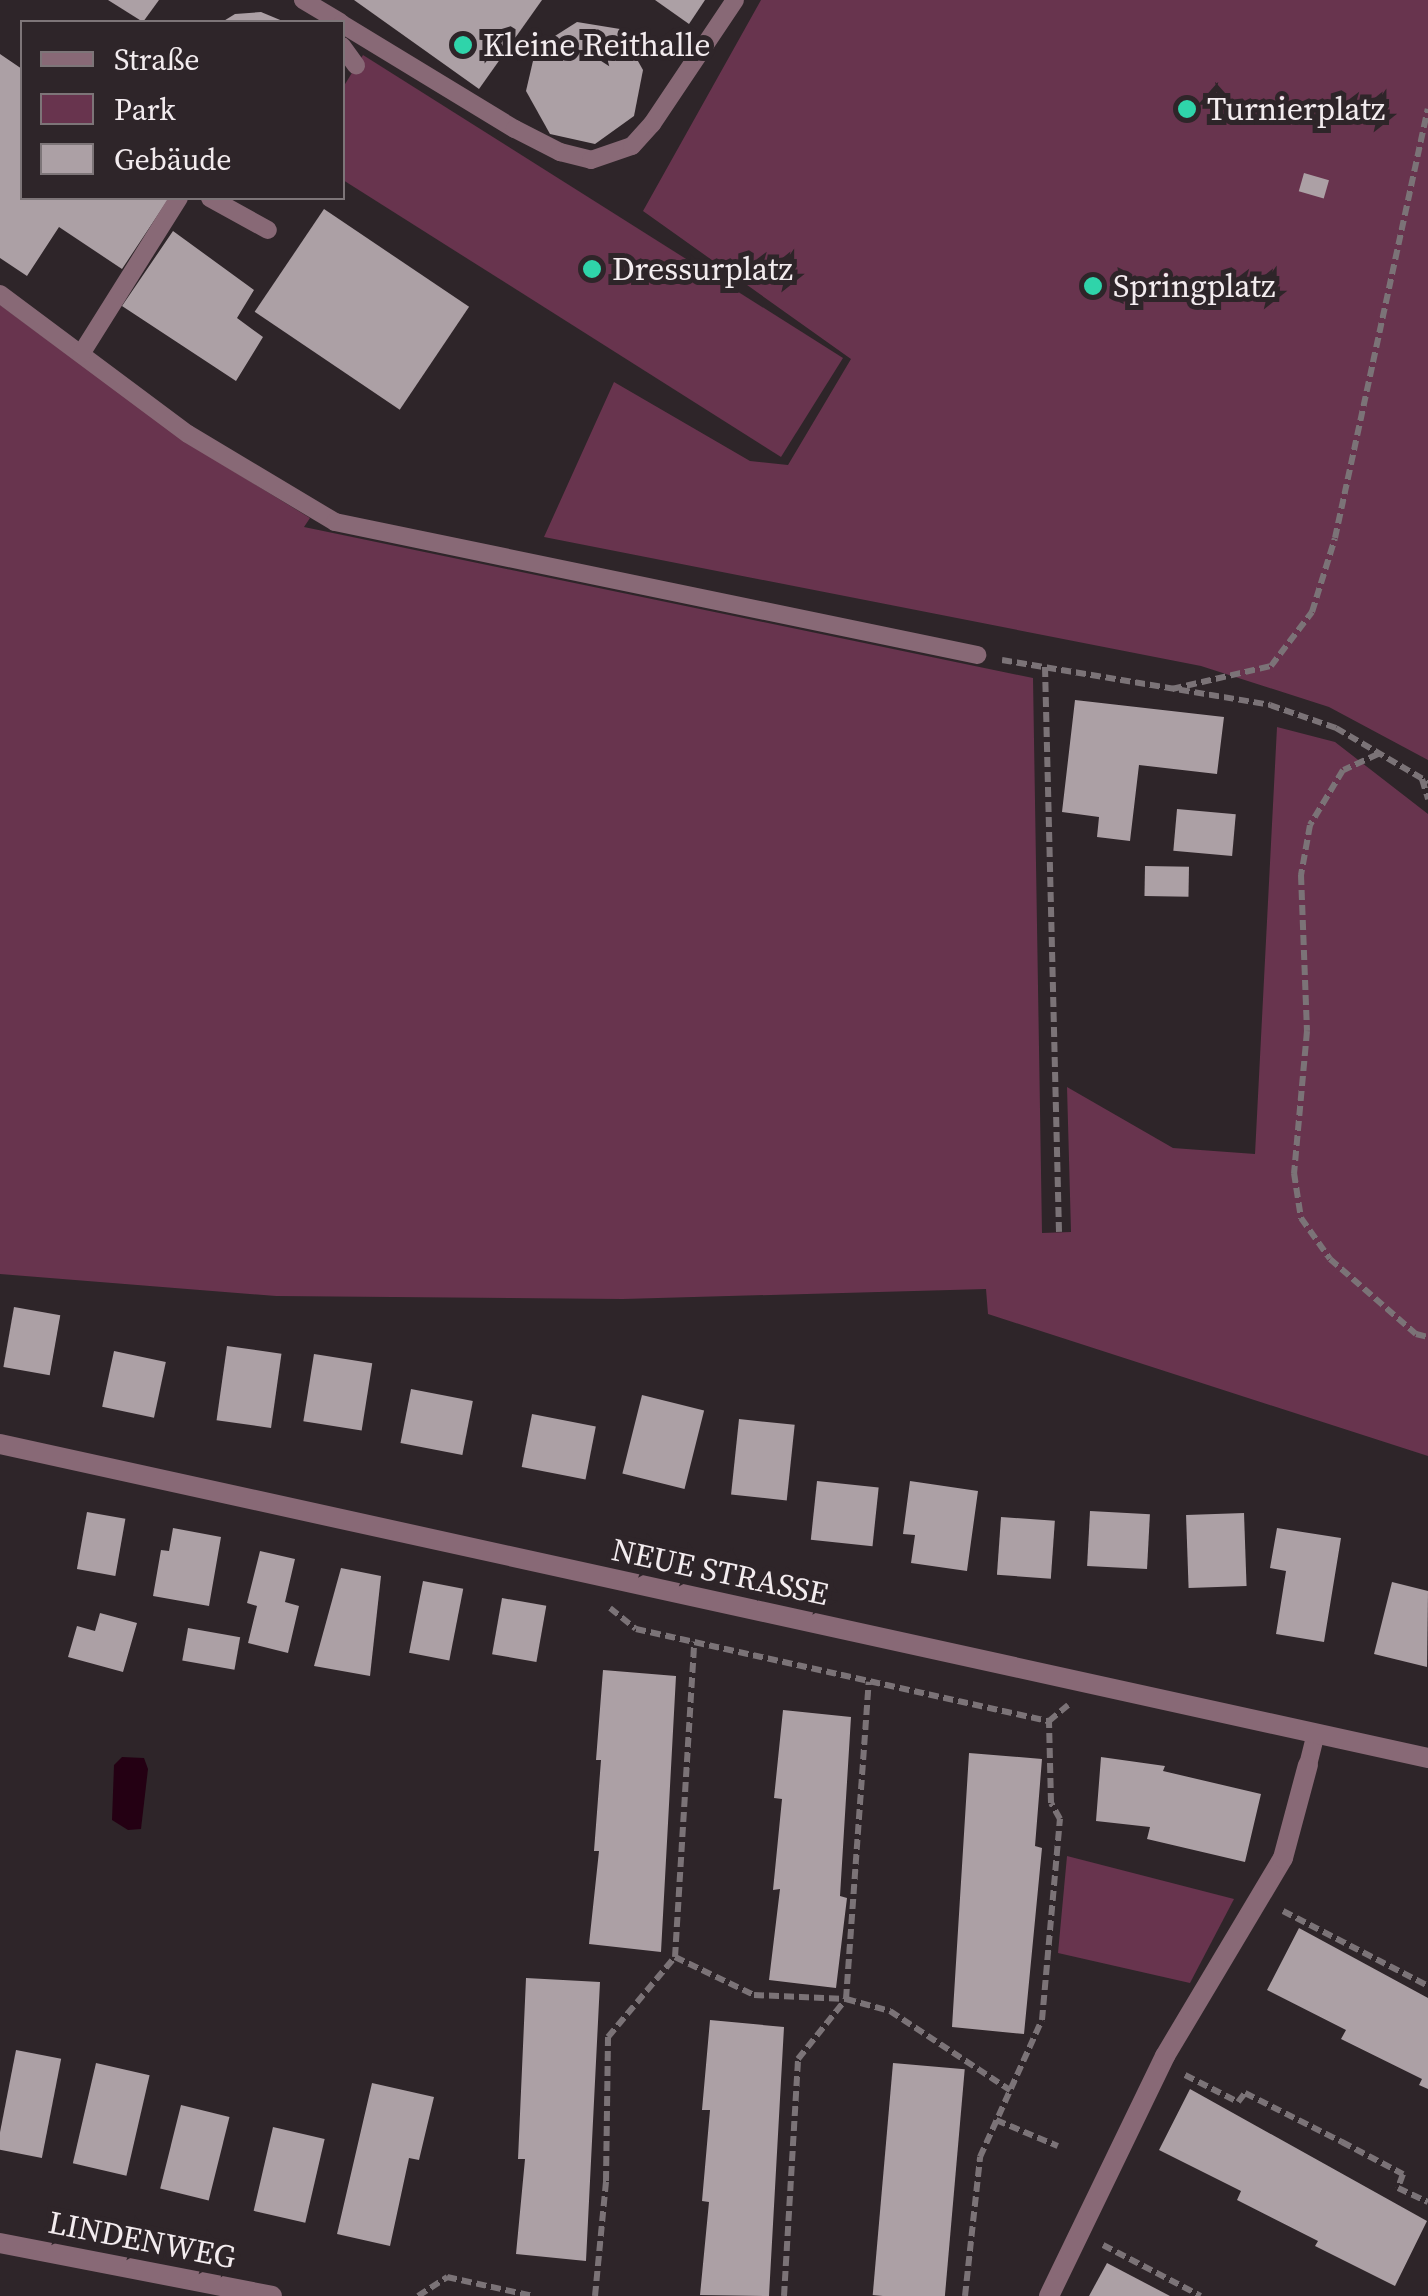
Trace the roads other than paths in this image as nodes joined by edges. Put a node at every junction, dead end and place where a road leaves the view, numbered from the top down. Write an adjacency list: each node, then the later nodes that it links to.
1 (736, 0): 2 (lane)
2 (345, 25)
3 (345, 50): 4 (lane)
4 (356, 65)
5 (178, 200): 9 (lane)
6 (214, 200): 7 (lane)
7 (268, 230)
8 (0, 294): 9 (lane)
9 (81, 354): 10 (lane)
10 (977, 656)
11 (0, 1444): 12 (street, NEUE STRASSE)
12 (1316, 1734): 13 (street, NEUE STRASSE); 14 (lane)
13 (1428, 1758)
14 (1308, 1765): 17 (street)
15 (0, 2243): 16 (street, LINDENWEG)
16 (272, 2296)
17 (1049, 2296)

